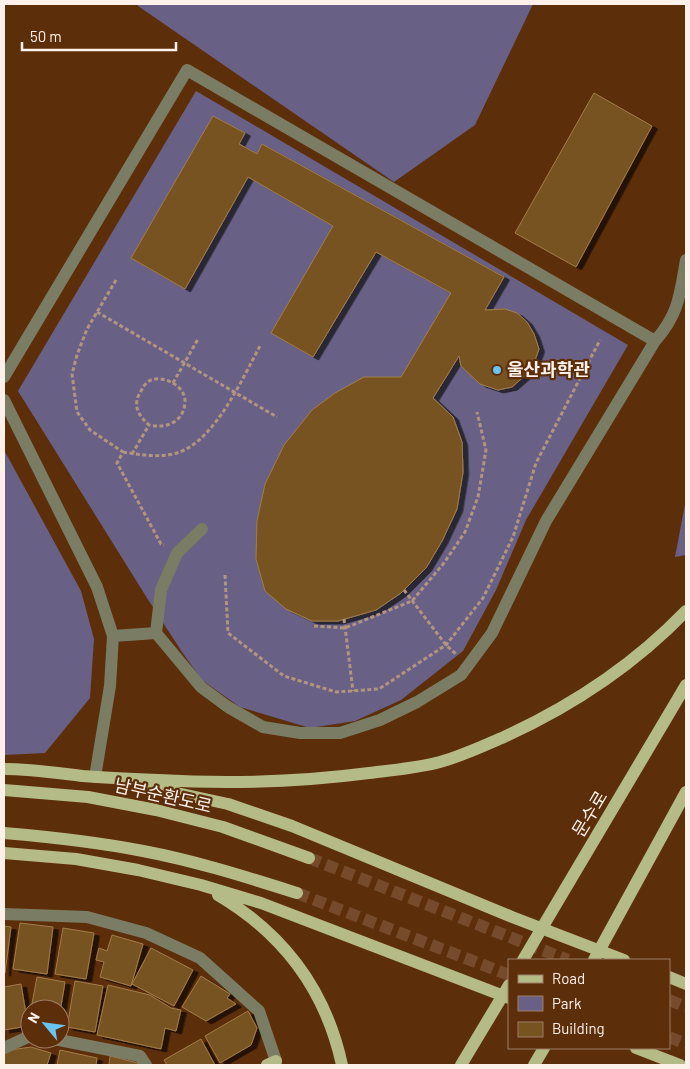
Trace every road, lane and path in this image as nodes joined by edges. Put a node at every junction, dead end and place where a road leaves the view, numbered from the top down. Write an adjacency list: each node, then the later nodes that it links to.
1 (686, 260): 6 (street)
2 (116, 280): 3 (path)
3 (97, 312): 8 (path); 16 (path)
4 (198, 339): 8 (path)
5 (600, 340): 29 (path)
6 (655, 341): 9 (street); 27 (street)
7 (260, 346): 11 (path)
8 (184, 363): 10 (path); 11 (path)
9 (4, 377)
10 (173, 382): 15 (path); 15 (path)
11 (235, 392): 14 (path); 17 (path)
12 (4, 400): 28 (street)
13 (477, 412): 22 (path)
14 (278, 417)
15 (149, 425): 17 (path)
16 (123, 452): 17 (path); 19 (path)
17 (132, 454)
18 (202, 529): 19 (street)
19 (178, 553): 27 (street)
20 (225, 575): 31 (path)
21 (404, 590): 22 (path)
22 (412, 601): 26 (path); 29 (path)
23 (686, 611): 33 (main road)
24 (344, 619): 26 (path)
25 (314, 626): 26 (path)
26 (345, 628): 31 (path)
27 (156, 633): 28 (street)
28 (113, 636): 33 (street)
29 (446, 645): 31 (path)
30 (686, 685): 42 (main road, 문수로)
31 (352, 691)
32 (4, 769): 33 (main road)
33 (95, 777): 42 (main road)
34 (4, 790): 38 (main road, 남부순환도로)
35 (686, 792): 43 (main road)
36 (4, 833): 40 (main road)
37 (4, 853): 39 (main road)
38 (309, 858)
39 (201, 886): 48 (main road); 56 (main road)
40 (297, 893)
41 (4, 914): 54 (street)
42 (542, 929): 43 (main road); 44 (main road, 문수로)
43 (596, 956): 45 (main road)
44 (525, 959)
45 (617, 959)
46 (670, 977): 47 (main road)
47 (686, 984)
48 (507, 993): 57 (main road)
49 (20, 1041): 51 (street)
50 (70, 1042): 55 (street)
51 (4, 1048)
52 (543, 1049): 58 (main road)
53 (639, 1049): 59 (main road)
54 (271, 1063)
55 (146, 1065)
56 (342, 1065)
57 (461, 1065)
58 (534, 1065)
59 (680, 1065)

